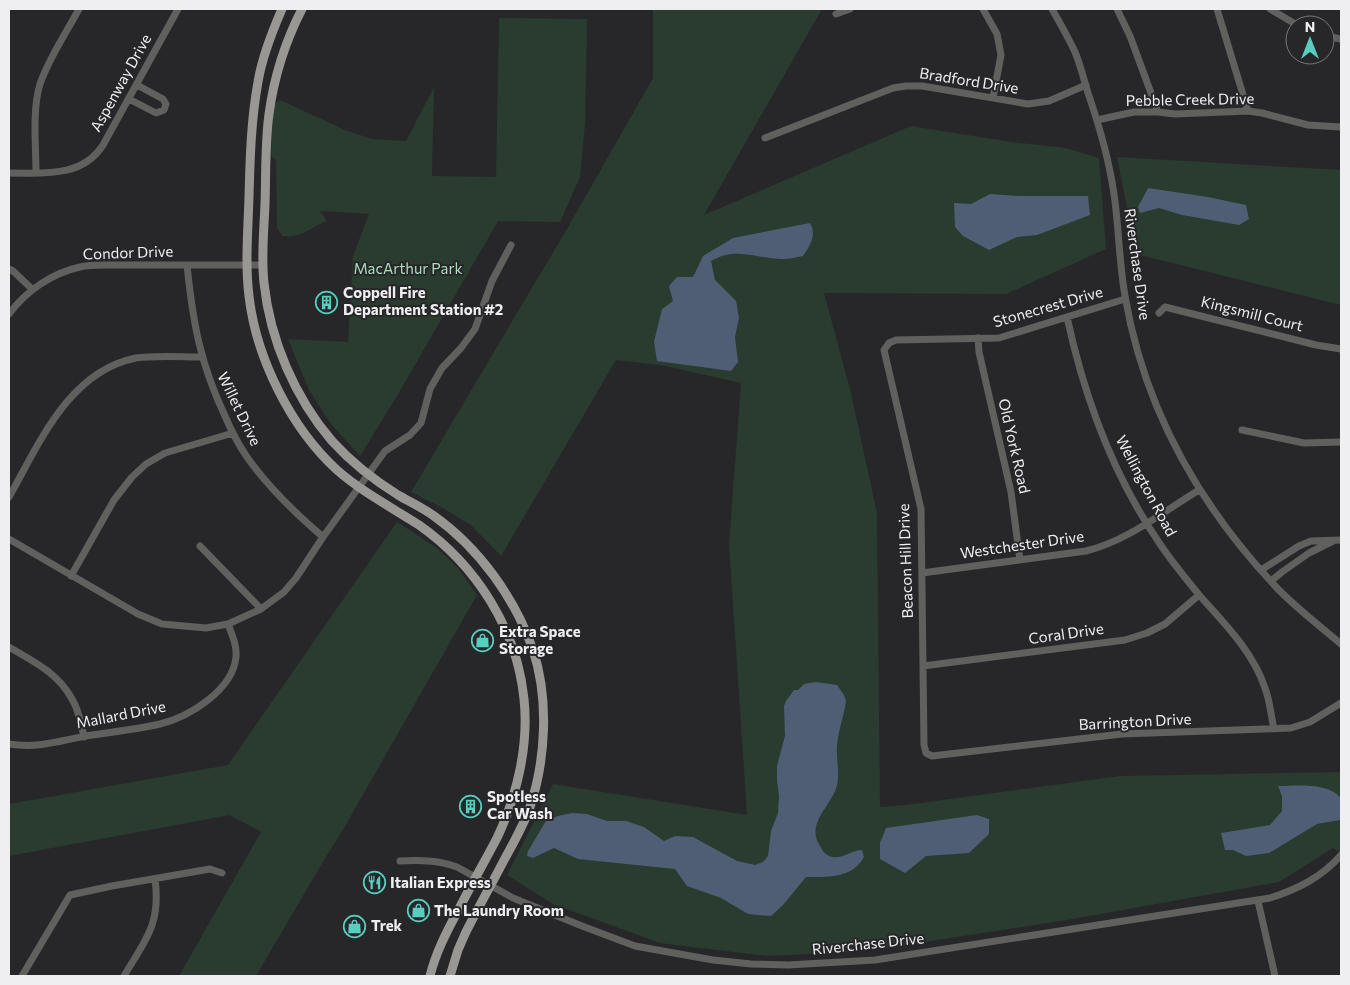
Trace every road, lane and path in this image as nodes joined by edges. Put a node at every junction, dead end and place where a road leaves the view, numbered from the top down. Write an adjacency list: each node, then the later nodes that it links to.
1 (79, 9): 23 (street)
2 (178, 9): 13 (street, Aspenway Drive)
3 (282, 9): 26 (main road)
4 (302, 9): 27 (main road)
5 (850, 9): 11 (street)
6 (983, 9): 15 (street)
7 (1052, 9): 14 (street, Riverchase Drive)
8 (1117, 9): 17 (street)
9 (1217, 9): 18 (street)
10 (1270, 9): 12 (street)
11 (836, 14)
12 (1285, 18)
13 (137, 85): 16 (street, Aspenway Drive); 16 (street)
14 (1086, 85): 15 (street, Bradford Drive); 19 (street, Riverchase Drive)
15 (994, 98): 21 (street, Bradford Drive)
16 (129, 99): 23 (street, Aspenway Drive)
17 (1158, 112): 18 (street, Pebble Creek Drive); 19 (street, Pebble Creek Drive)
18 (1248, 112): 20 (street, Pebble Creek Drive)
19 (1097, 120): 30 (street, Riverchase Drive)
20 (1341, 127)
21 (765, 138)
22 (9, 173): 23 (street, Aspenway Drive)
23 (36, 173)
24 (511, 245): 41 (street)
25 (187, 265): 26 (street, Condor Drive); 29 (street, Condor Drive); 37 (street, Willet Drive)
26 (247, 265): 27 (street, Condor Drive); 42 (main road)
27 (263, 265): 41 (main road)
28 (9, 269): 29 (street)
29 (32, 289): 32 (street, Condor Drive)
30 (1125, 298): 33 (street, Stonecrest Drive); 43 (street, Riverchase Drive)
31 (1158, 313): 36 (street, Kingsmill Court)
32 (9, 314)
33 (1067, 317): 34 (street, Stonecrest Drive); 45 (street, Wellington Road)
34 (978, 338): 35 (street, Stonecrest Drive); 51 (street, Old York Road)
35 (889, 343): 53 (street, Beacon Hill Drive)
36 (1341, 349)
37 (201, 357): 39 (street, Willet Drive); 44 (street)
38 (1242, 430): 40 (street)
39 (233, 433): 46 (street, Willet Drive); 54 (street)
40 (1341, 442)
41 (368, 474): 42 (street); 66 (main road)
42 (358, 487): 46 (street); 65 (main road)
43 (1199, 490): 45 (street, Westchester Drive); 52 (street, Riverchase Drive)
44 (9, 497)
45 (1147, 522): 51 (street, Westchester Drive); 56 (street, Wellington Road)
46 (322, 537): 57 (street)
47 (9, 539): 54 (street)
48 (1341, 540): 49 (street)
49 (1333, 541): 52 (street); 55 (street)
50 (200, 546): 57 (street)
51 (1020, 560): 53 (street, Westchester Drive)
52 (1261, 570): 55 (street, Riverchase Drive)
53 (922, 573): 61 (street, Beacon Hill Drive)
54 (71, 576): 58 (street)
55 (1271, 582): 59 (street, Riverchase Drive)
56 (1199, 595): 61 (street, Coral Drive); 63 (street, Wellington Road)
57 (261, 609): 58 (street)
58 (228, 624): 64 (street, Mallard Drive)
59 (1341, 644)
60 (9, 647): 64 (street)
61 (923, 666): 68 (street, Beacon Hill Drive)
62 (1341, 703): 63 (street, Barrington Drive)
63 (1274, 729): 68 (street, Barrington Drive)
64 (84, 736): 67 (street, Mallard Drive)
65 (524, 738): 66 (main road); 72 (main road)
66 (542, 739): 74 (main road)
67 (9, 744)
68 (926, 753)
69 (1341, 855): 75 (street, Riverchase Drive)
70 (400, 861): 72 (street, Riverchase Drive)
71 (222, 873): 73 (street)
72 (474, 878): 74 (street, Riverchase Drive); 78 (main road)
73 (155, 879): 76 (street); 77 (street)
74 (490, 886): 75 (street, Riverchase Drive); 79 (main road)
75 (1258, 900): 80 (street)
76 (22, 976)
77 (124, 976)
78 (430, 976)
79 (450, 976)
80 (1275, 976)

